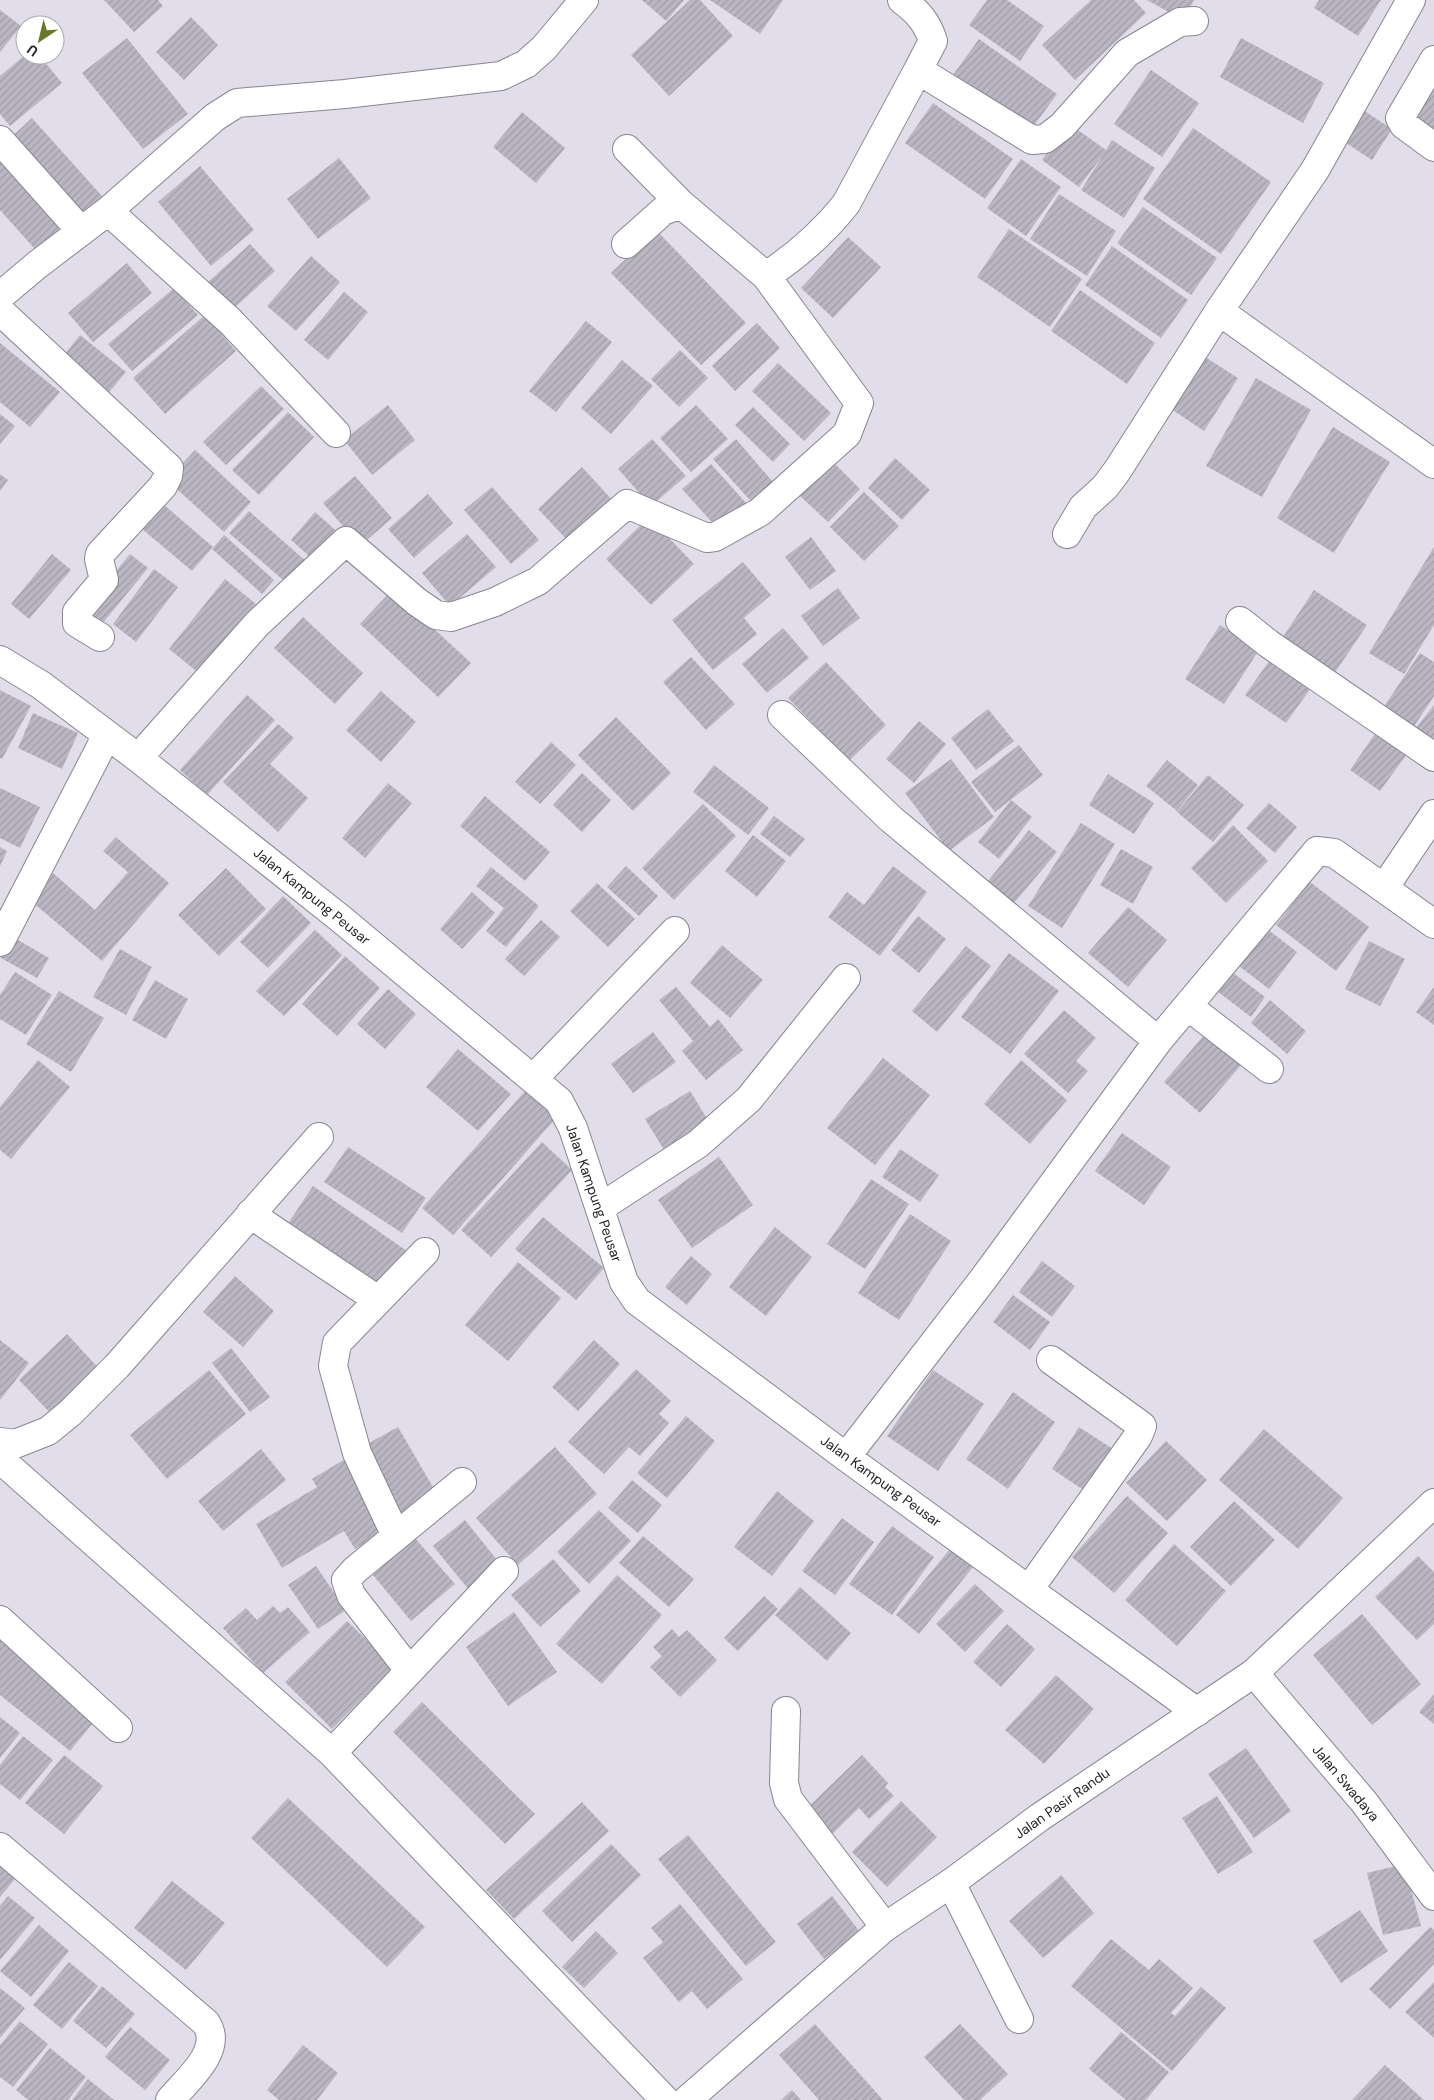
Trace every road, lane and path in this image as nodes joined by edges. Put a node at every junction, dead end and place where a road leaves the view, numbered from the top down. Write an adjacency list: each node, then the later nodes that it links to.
1 (584, 0): 11 (street)
2 (902, 0): 6 (street)
3 (1411, 0): 17 (street)
4 (1194, 21): 6 (street)
5 (1434, 60): 8 (street)
6 (918, 70): 14 (street)
7 (0, 140): 12 (street)
8 (1434, 147)
9 (627, 149): 10 (street)
10 (681, 204): 13 (street); 14 (street)
11 (108, 211): 12 (street); 18 (street)
12 (81, 231): 15 (street)
13 (626, 244)
14 (766, 276): 27 (street)
15 (0, 296)
16 (0, 311): 22 (street)
17 (1219, 311): 19 (street); 20 (street)
18 (336, 433)
19 (1434, 464)
20 (1067, 534)
21 (1240, 621): 26 (street)
22 (100, 637)
23 (0, 660): 25 (street, Jalan Kampung Peusar)
24 (782, 715): 35 (street)
25 (107, 734): 27 (street, Jalan Kampung Peusar); 32 (street)
26 (1434, 757)
27 (138, 758): 37 (street, Jalan Kampung Peusar)
28 (1434, 814): 29 (street)
29 (1384, 888): 30 (street); 34 (street)
30 (1434, 924)
31 (675, 931): 37 (street)
32 (0, 942)
33 (846, 978): 39 (street)
34 (1189, 1007): 35 (street); 36 (street)
35 (1158, 1041): 45 (street)
36 (1270, 1069)
37 (534, 1078): 39 (street, Jalan Kampung Peusar)
38 (319, 1137): 40 (street)
39 (600, 1207): 45 (street, Jalan Kampung Peusar)
40 (250, 1214): 42 (street); 44 (street)
41 (425, 1252): 42 (street)
42 (378, 1300): 49 (street)
43 (1051, 1360): 51 (street)
44 (0, 1442)
45 (846, 1457): 51 (street, Jalan Kampung Peusar)
46 (0, 1459): 58 (street)
47 (462, 1482): 49 (street)
48 (1434, 1503): 54 (street, Jalan Pasir Randu)
49 (396, 1536): 53 (street)
50 (504, 1571): 53 (street)
51 (1030, 1588): 56 (street, Jalan Kampung Peusar)
52 (0, 1620): 57 (street)
53 (409, 1670): 58 (street)
54 (1254, 1673): 56 (street, Jalan Pasir Randu); 61 (street, Jalan Swadaya)
55 (786, 1711): 62 (street)
56 (1197, 1712): 60 (street, Jalan Pasir Randu)
57 (118, 1728)
58 (332, 1752): 65 (street)
59 (0, 1847): 64 (street)
60 (951, 1883): 62 (street, Jalan Pasir Randu); 63 (street)
61 (1434, 1896)
62 (885, 1927): 66 (street, Jalan Pasir Randu)
63 (1019, 2019)
64 (170, 2100)
65 (665, 2100)
66 (687, 2100)

